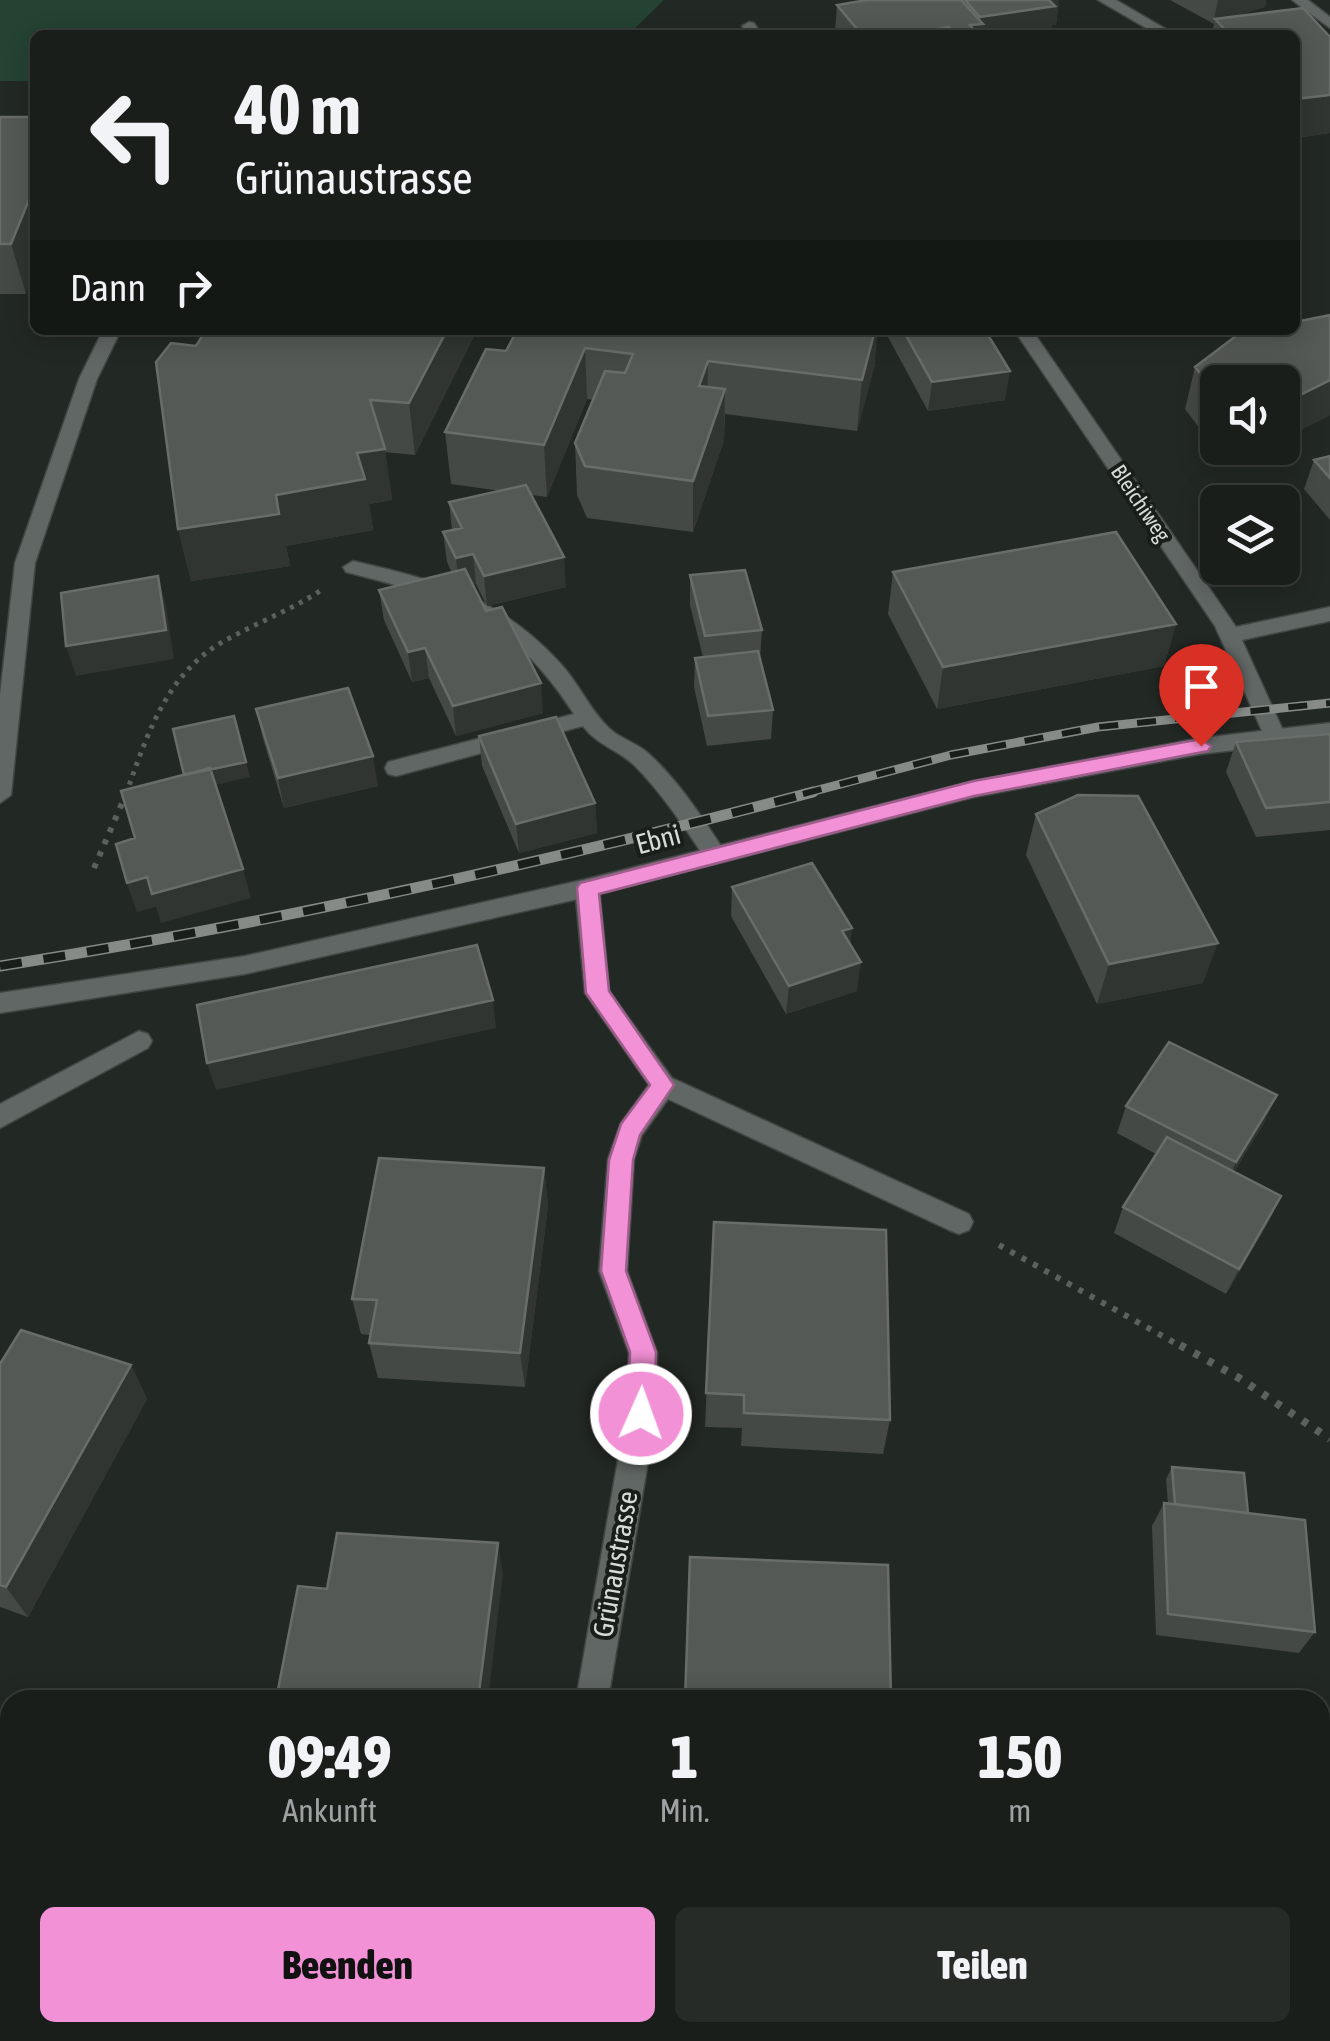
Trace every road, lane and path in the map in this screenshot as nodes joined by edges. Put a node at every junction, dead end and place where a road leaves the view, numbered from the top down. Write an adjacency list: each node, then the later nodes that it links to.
1 (1105, 0): 4 (street)
2 (1299, 0): 3 (street)
3 (1330, 24)
4 (1161, 30)
5 (110, 335): 14 (street)
6 (1026, 335): 9 (street, Bleichiweg)
7 (353, 567): 10 (street); 16 (path)
8 (1330, 614): 9 (street)
9 (1231, 635): 12 (street, Bleichiweg)
10 (590, 718): 13 (street); 15 (street)
11 (1330, 731): 12 (street, Ebni)
12 (1275, 737): 15 (street, Ebni)
13 (396, 768)
14 (0, 796)
15 (715, 856): 17 (street, Ebni)
16 (94, 868)
17 (587, 888): 18 (street, Ebni); 20 (street)
18 (0, 1002)
19 (139, 1041): 21 (street)
20 (663, 1085): 22 (street); 24 (street, Grünaustrasse)
21 (0, 1117)
22 (959, 1222): 23 (path)
23 (1330, 1439)
24 (594, 1690)

